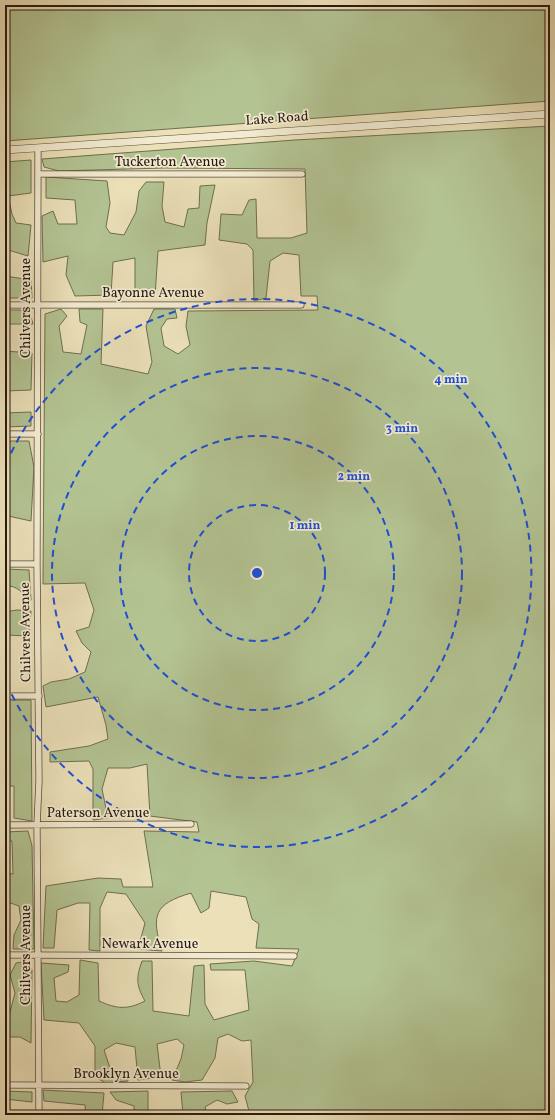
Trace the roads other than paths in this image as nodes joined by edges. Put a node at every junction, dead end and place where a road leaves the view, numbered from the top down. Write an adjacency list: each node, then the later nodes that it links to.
1 (550, 114): 2 (street, Lake Road)
2 (38, 148): 3 (street, Lake Road); 4 (street, Chilvers Avenue)
3 (5, 150)
4 (38, 174): 5 (street, Tuckerton Avenue); 7 (street, Chilvers Avenue)
5 (302, 174)
6 (5, 305): 7 (street, Bayonne Avenue)
7 (38, 305): 8 (street, Bayonne Avenue); 10 (street, Chilvers Avenue)
8 (301, 306)
9 (5, 434): 10 (street)
10 (38, 434): 12 (street, Chilvers Avenue)
11 (5, 564): 12 (street)
12 (37, 564): 14 (street, Chilvers Avenue)
13 (5, 696): 14 (street)
14 (39, 696): 17 (street, Chilvers Avenue)
15 (191, 824): 17 (street, Paterson Avenue)
16 (5, 825): 17 (street, Paterson Avenue)
17 (37, 825): 19 (street, Chilvers Avenue)
18 (5, 955): 19 (street, Newark Avenue)
19 (38, 956): 20 (street, Newark Avenue); 22 (street, Chilvers Avenue)
20 (294, 956)
21 (5, 1085): 22 (street, Brooklyn Avenue)
22 (38, 1085): 23 (street, Brooklyn Avenue); 24 (street, Chilvers Avenue)
23 (246, 1086)
24 (39, 1115)

